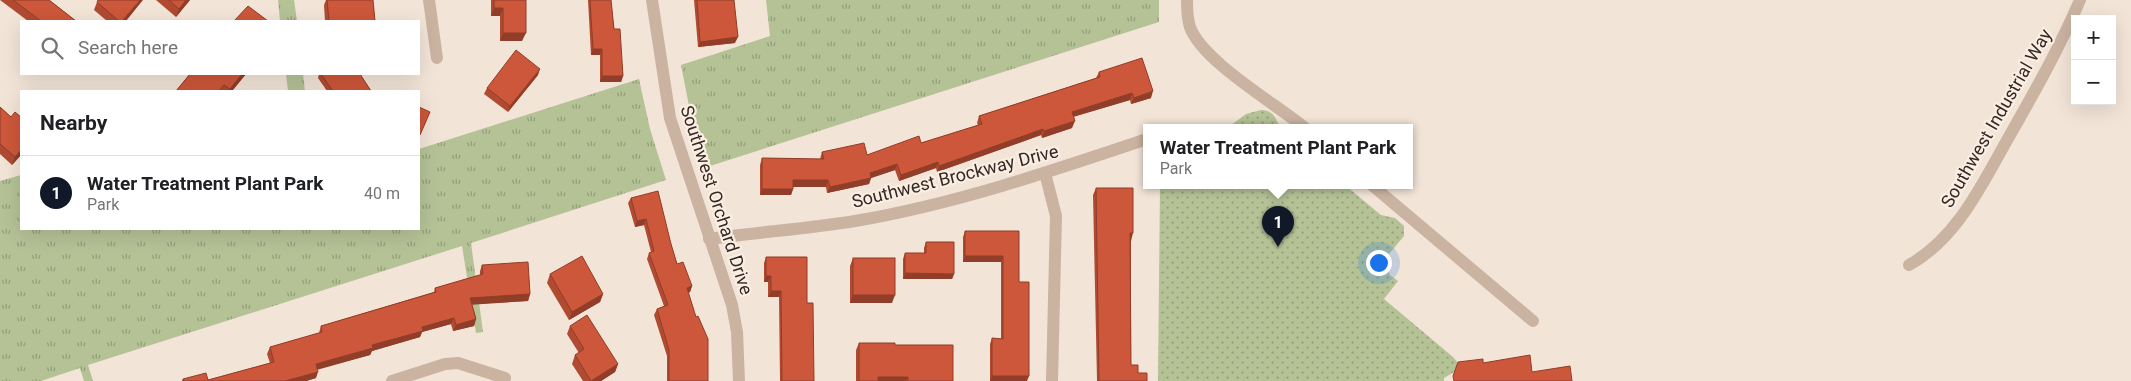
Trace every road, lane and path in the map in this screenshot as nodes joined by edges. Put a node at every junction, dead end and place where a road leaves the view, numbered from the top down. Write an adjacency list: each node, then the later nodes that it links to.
1 (429, 0): 5 (street)
2 (652, 0): 10 (street, Southwest Orchard Drive)
3 (1187, 0): 6 (street)
4 (2080, 0): 11 (street, Southwest Industrial Way)
5 (437, 58)
6 (1300, 124)
7 (1143, 140): 8 (street, Southwest Brockway Drive)
8 (1045, 173): 10 (street, Southwest Brockway Drive); 16 (street)
9 (1377, 189): 12 (street)
10 (709, 239): 15 (street, Southwest Orchard Drive)
11 (1909, 265)
12 (1533, 322)
13 (505, 378): 14 (street)
14 (392, 381)
15 (739, 381)
16 (1052, 381)

